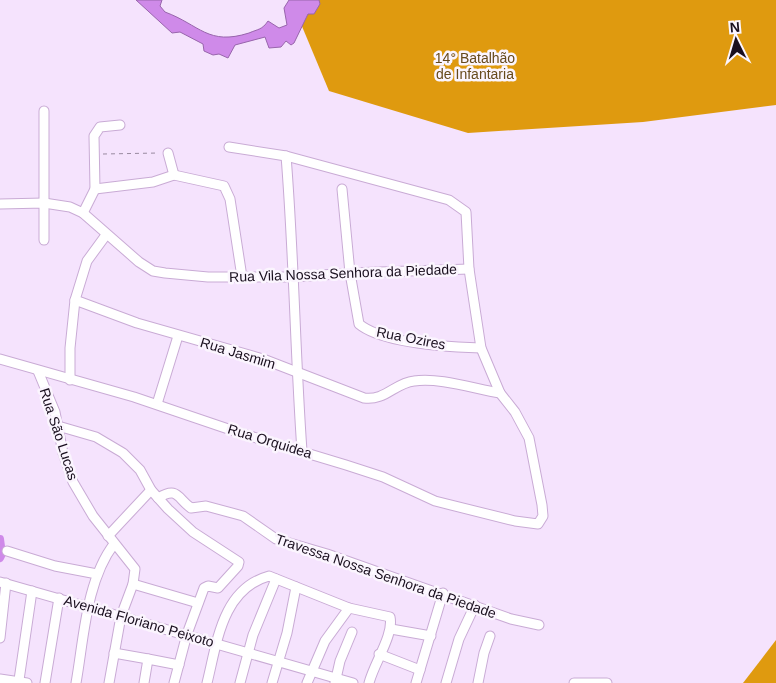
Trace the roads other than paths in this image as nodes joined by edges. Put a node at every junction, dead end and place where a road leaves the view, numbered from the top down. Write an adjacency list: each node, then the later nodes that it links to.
1 (44, 111): 9 (street)
2 (120, 125): 7 (street)
3 (229, 147): 5 (street)
4 (168, 153): 6 (street)
5 (286, 156): 14 (street); 17 (street)
6 (174, 175): 7 (street); 16 (street)
7 (95, 188): 11 (street)
8 (342, 189): 15 (street, Rua Ozires)
9 (44, 203): 10 (street, Rua Vila Nossa Senhora da Piedade); 11 (street, Rua Vila Nossa Senhora da Piedade); 13 (street)
10 (0, 204)
11 (83, 213): 12 (street, Rua Vila Nossa Senhora da Piedade)
12 (106, 235): 16 (street, Rua Vila Nossa Senhora da Piedade); 18 (street)
13 (44, 240)
14 (469, 269): 15 (street, Rua Vila Nossa Senhora da Piedade); 20 (street)
15 (350, 272): 17 (street, Rua Vila Nossa Senhora da Piedade); 20 (street, Rua Ozires)
16 (242, 277): 17 (street, Rua Vila Nossa Senhora da Piedade)
17 (295, 277): 23 (street)
18 (75, 300): 19 (street, Rua Jasmim); 24 (street)
19 (178, 336): 23 (street, Rua Jasmim); 26 (street)
20 (482, 348): 25 (street)
21 (0, 359): 22 (street, Rua Orquidea)
22 (38, 371): 24 (street, Rua Orquidea); 27 (street, Rua São Lucas)
23 (297, 372): 25 (street, Rua Jasmim); 28 (street)
24 (70, 380): 26 (street, Rua Orquidea)
25 (500, 393): 28 (street, Rua Orquidea)
26 (157, 404): 28 (street, Rua Orquidea)
27 (58, 426): 29 (street); 31 (street, Rua São Lucas)
28 (302, 451)
29 (151, 490): 30 (street); 31 (street)
30 (158, 498): 40 (street, Travessa Nossa Senhora da Piedade); 42 (street)
31 (108, 536): 32 (street, Rua São Lucas)
32 (114, 544): 34 (street); 37 (street, Rua São Lucas)
33 (7, 551): 34 (street)
34 (97, 574): 44 (street)
35 (273, 578): 38 (street); 54 (street); 55 (street)
36 (3, 582): 39 (street, Avenida Floriano Peixoto); 53 (street)
37 (133, 584): 42 (street); 46 (street)
38 (296, 587): 45 (street); 59 (street)
39 (32, 591): 41 (street, Avenida Floriano Peixoto); 65 (street)
40 (443, 593): 43 (street, Travessa Nossa Senhora da Piedade); 51 (street)
41 (59, 598): 44 (street, Avenida Floriano Peixoto); 67 (street)
42 (198, 603): 50 (street)
43 (475, 605): 47 (street, Travessa Nossa Senhora da Piedade); 79 (street)
44 (90, 607): 46 (street, Avenida Floriano Peixoto); 68 (street)
45 (349, 608): 48 (street); 62 (street)
46 (121, 616): 50 (street, Avenida Floriano Peixoto); 56 (street)
47 (539, 625)
48 (391, 629): 51 (street); 57 (street)
49 (352, 632): 64 (street)
50 (187, 634): 54 (street, Avenida Floriano Peixoto); 60 (street)
51 (430, 636): 61 (street)
52 (490, 636): 80 (street)
53 (0, 638)
54 (217, 644): 55 (street, Avenida Floriano Peixoto); 72 (street)
55 (248, 652): 59 (street, Avenida Floriano Peixoto); 73 (street)
56 (114, 653): 58 (street); 69 (street)
57 (379, 654): 61 (street); 77 (street)
58 (148, 659): 60 (street); 70 (street)
59 (278, 661): 62 (street, Avenida Floriano Peixoto); 74 (street)
60 (179, 665): 71 (street)
61 (420, 670): 78 (street)
62 (312, 672): 64 (street, Avenida Floriano Peixoto); 75 (street)
63 (0, 679): 65 (street)
64 (335, 680): 76 (street, Avenida Floriano Peixoto)
65 (23, 682)
66 (576, 682): 81 (street)
67 (45, 683)
68 (76, 683)
69 (109, 683)
70 (144, 683)
71 (174, 683)
72 (207, 683)
73 (240, 683)
74 (272, 683)
75 (307, 683)
76 (353, 683)
77 (369, 683)
78 (416, 683)
79 (446, 683)
80 (478, 683)
81 (607, 683)

